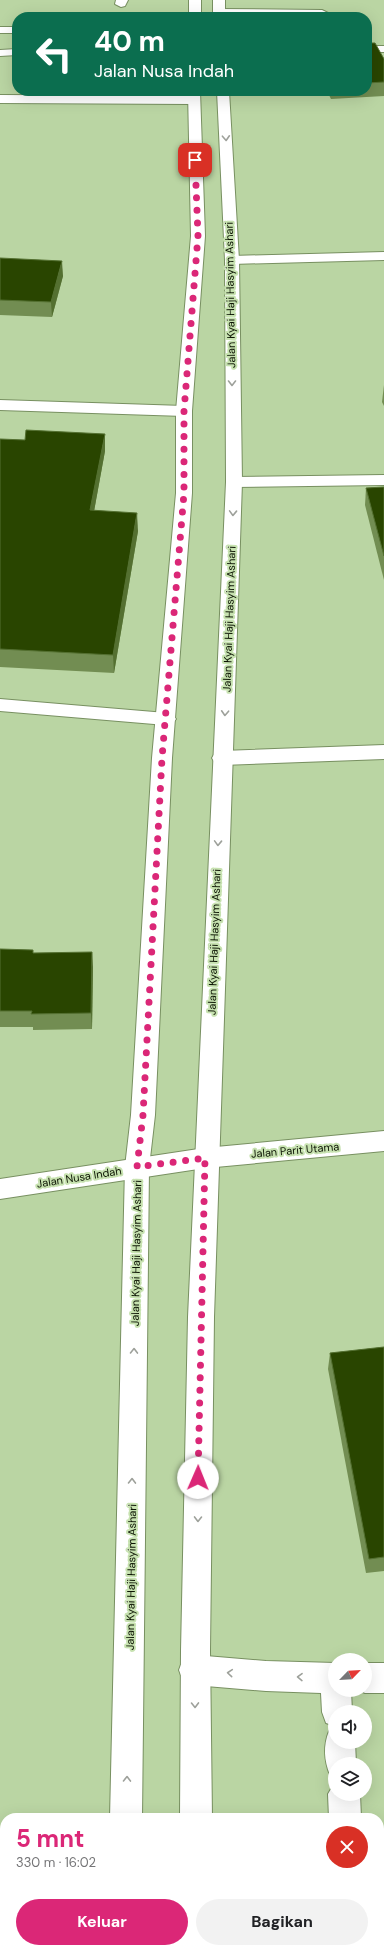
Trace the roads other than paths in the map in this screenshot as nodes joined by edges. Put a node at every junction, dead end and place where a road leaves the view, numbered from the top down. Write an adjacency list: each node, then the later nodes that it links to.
1 (195, 0): 3 (main road)
2 (219, 0): 4 (main road)
3 (195, 12)
4 (219, 12)
5 (0, 30): 6 (main road)
6 (12, 30)
7 (372, 49): 8 (main road)
8 (384, 49)
9 (12, 52): 10 (main road)
10 (0, 53)
11 (0, 64): 12 (main road)
12 (12, 64)
13 (145, 96): 16 (main road)
14 (193, 96): 20 (main road, Jalan Kyai Haji Hasyim Ashari)
15 (224, 96): 18 (main road, Jalan Kyai Haji Hasyim Ashari, one-way to 18)
16 (0, 99)
17 (384, 256): 18 (main road)
18 (232, 260): 22 (main road, Jalan Kyai Haji Hasyim Ashari, one-way to 22)
19 (0, 405): 20 (main road)
20 (184, 411): 24 (main road, Jalan Kyai Haji Hasyim Ashari)
21 (384, 480): 22 (main road)
22 (234, 482): 26 (main road, Jalan Kyai Haji Hasyim Ashari, one-way to 26)
23 (0, 705): 24 (main road)
24 (166, 719): 29 (main road, Jalan Kyai Haji Hasyim Ashari)
25 (384, 752): 26 (main road)
26 (222, 758): 28 (main road, Jalan Kyai Haji Hasyim Ashari, one-way to 28)
27 (384, 1141): 28 (main road, Jalan Parit Utama)
28 (205, 1158): 29 (main road, Jalan Nusa Indah); 31 (main road, Jalan Kyai Haji Hasyim Ashari, one-way to 31)
29 (137, 1167): 30 (main road, Jalan Nusa Indah); 36 (main road, Jalan Kyai Haji Hasyim Ashari, one-way to 29)
30 (0, 1189)
31 (194, 1670): 32 (main road, one-way to 31); 37 (main road, Jalan Kyai Haji Hasyim Ashari, one-way to 37)
32 (328, 1678)
33 (372, 1678): 34 (main road)
34 (384, 1678)
35 (345, 1801): 38 (main road)
36 (126, 1813)
37 (196, 1813)
38 (346, 1813)

